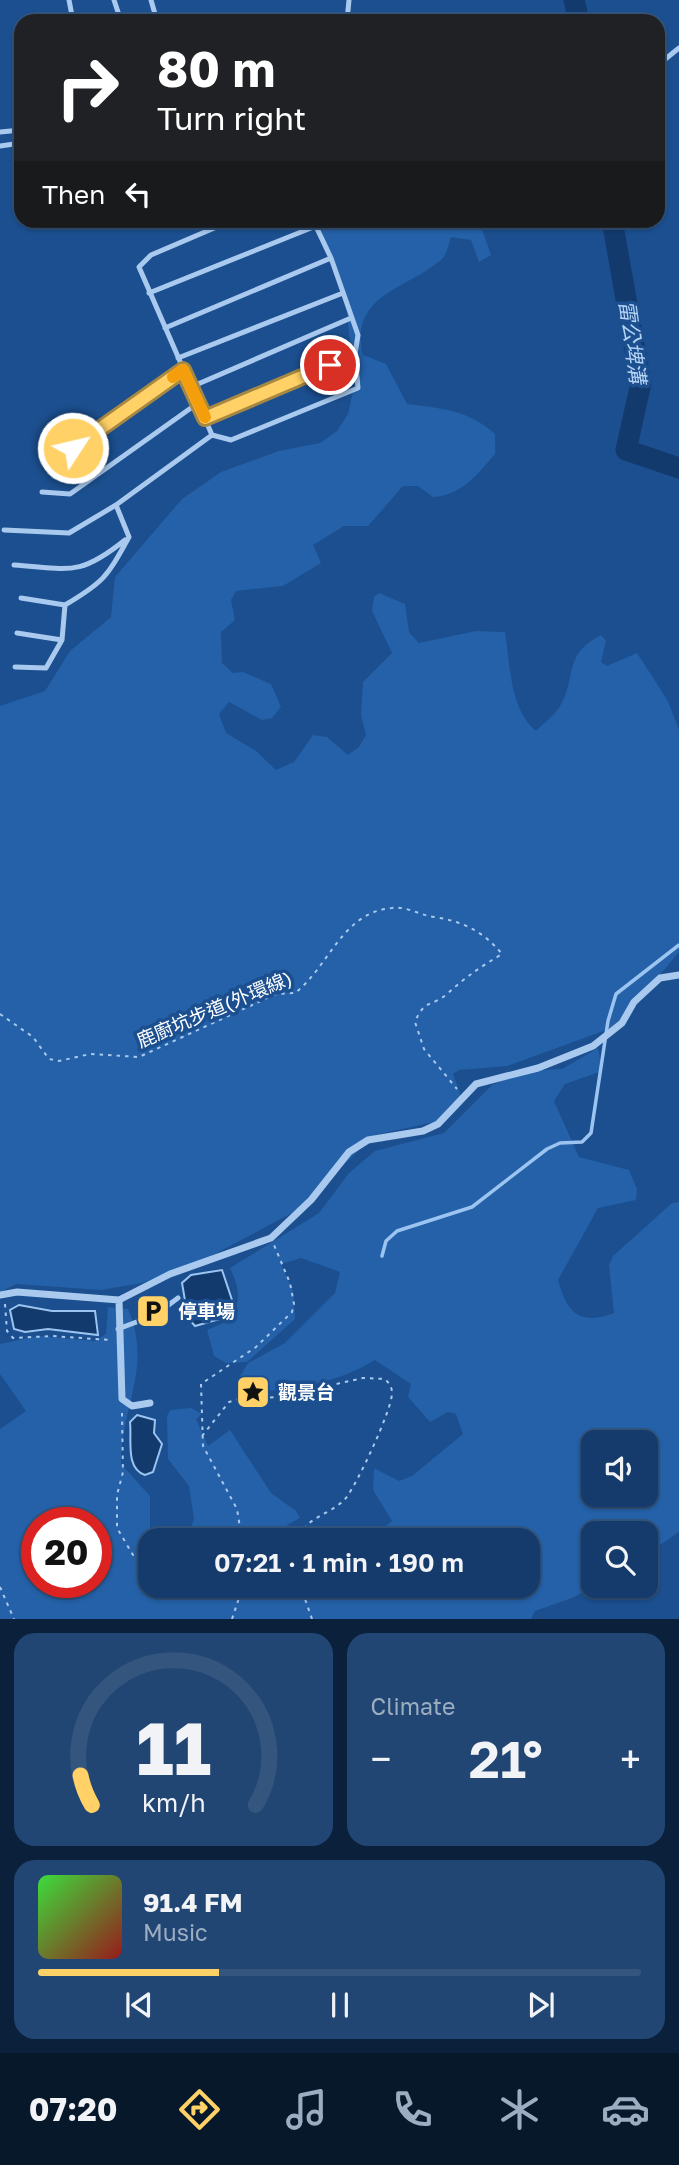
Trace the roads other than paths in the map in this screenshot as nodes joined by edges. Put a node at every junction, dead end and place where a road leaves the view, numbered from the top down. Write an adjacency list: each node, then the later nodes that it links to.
1 (679, 48): 2 (lane)
2 (665, 59)
3 (215, 228): 7 (lane)
4 (303, 228): 7 (lane)
5 (317, 228): 6 (lane)
6 (331, 258): 8 (lane); 10 (lane)
7 (149, 293): 10 (lane)
8 (343, 293): 9 (lane); 12 (lane)
9 (351, 318): 11 (lane); 14 (lane)
10 (164, 328): 12 (lane)
11 (355, 354): 16 (lane); 17 (lane)
12 (178, 358): 13 (lane)
13 (183, 370): 14 (lane); 18 (lane)
14 (191, 387): 15 (lane)
15 (198, 403): 16 (lane); 19 (lane)
16 (205, 418): 17 (lane)
17 (212, 435): 20 (lane)
18 (73, 448)
19 (42, 492)
20 (116, 505): 21 (lane); 22 (lane)
21 (4, 530)
22 (129, 537): 23 (lane); 25 (lane)
23 (14, 565)
24 (21, 598): 25 (lane)
25 (65, 605): 27 (lane)
26 (17, 633): 27 (lane)
27 (61, 640): 28 (lane)
28 (15, 667)
29 (679, 975): 32 (street)
30 (0, 1295): 32 (street)
31 (177, 1298): 33 (lane)
32 (119, 1300): 33 (street)
33 (118, 1329): 34 (street)
34 (150, 1403)

